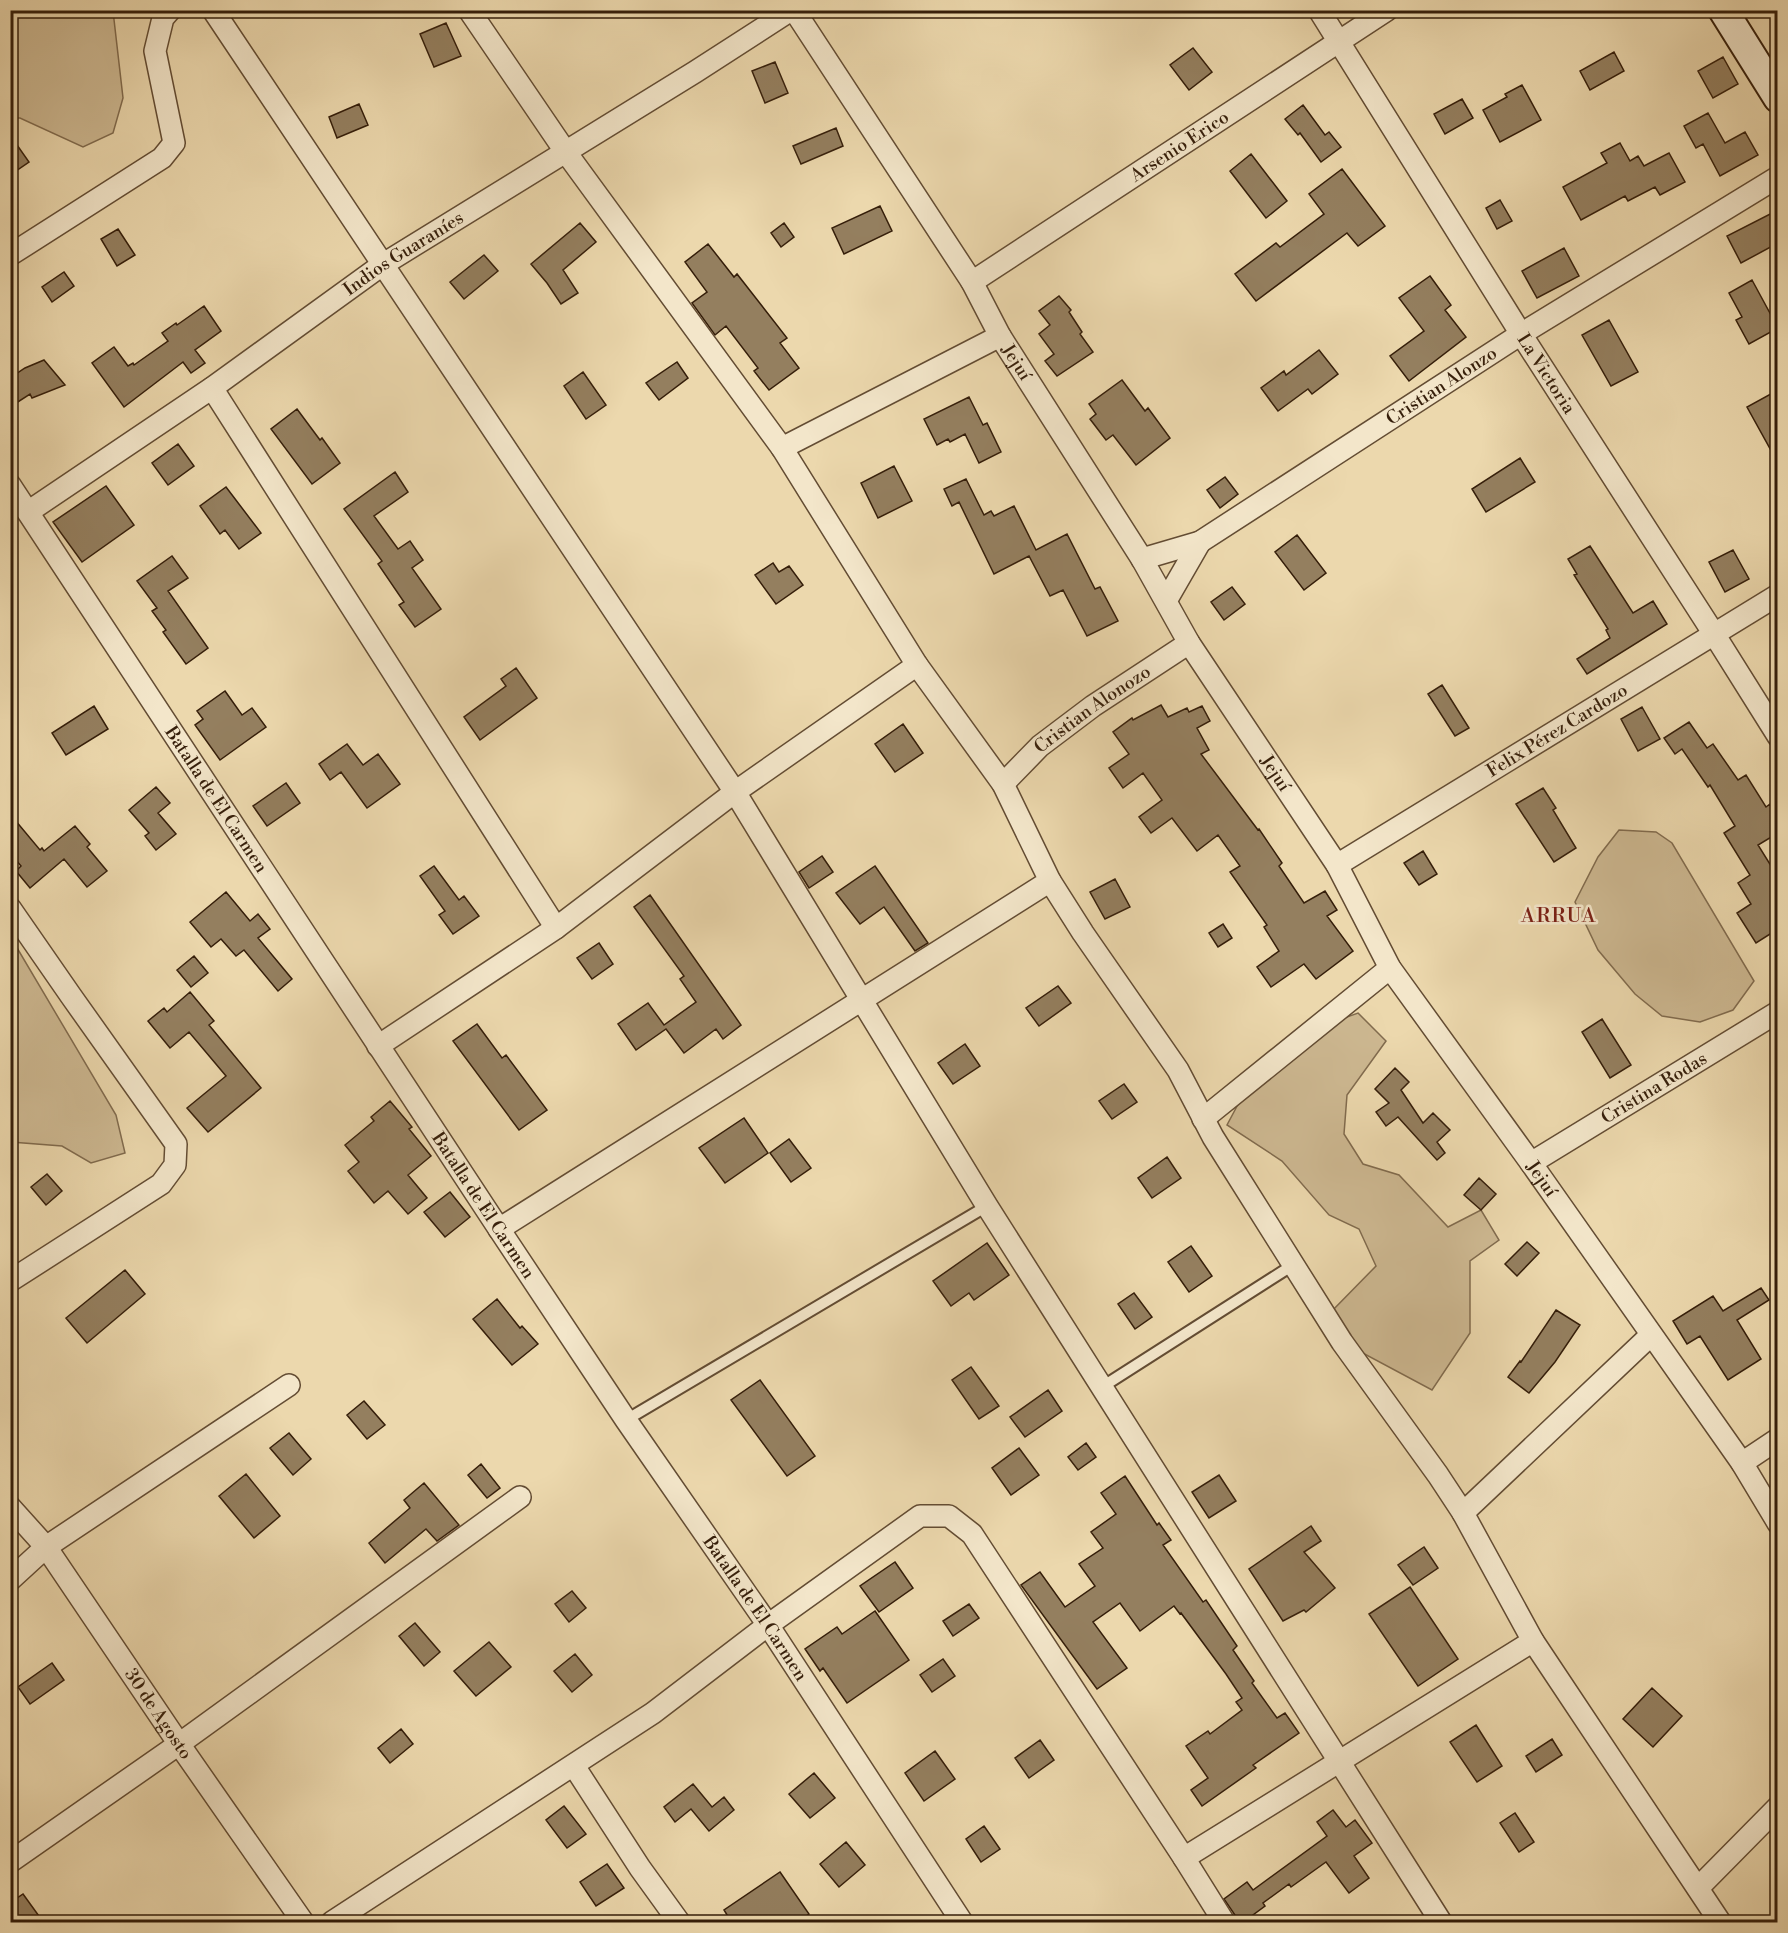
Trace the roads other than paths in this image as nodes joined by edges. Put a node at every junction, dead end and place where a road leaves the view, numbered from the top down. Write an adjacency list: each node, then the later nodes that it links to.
1 (170, 10): 12 (street)
2 (213, 10): 13 (street)
3 (469, 10): 10 (street)
4 (793, 10): 10 (street, Indios Guaraníes); 14 (street, Jejuí)
5 (1319, 10): 8 (street, La Victoria)
6 (1387, 10): 8 (street, Arsenio Erico)
7 (1723, 10): 9 (street)
8 (1340, 41): 14 (street, Arsenio Erico); 15 (street, La Victoria)
9 (1778, 98)
10 (565, 151): 13 (street, Indios Guaraníes); 18 (street)
11 (1778, 177): 15 (street, Cristian Alonzo)
12 (10, 255)
13 (382, 265): 17 (street, Indios Guaraníes); 30 (street)
14 (972, 282): 16 (street, Jejuí)
15 (1521, 334): 21 (street, Cristian Alonzo); 25 (street, La Victoria)
16 (1000, 336): 18 (street); 22 (street, Jejuí)
17 (212, 388): 20 (street, Indios Guaraníes); 34 (street)
18 (782, 448): 27 (street)
19 (10, 485): 20 (street, Batalla de El Carmen)
20 (28, 512): 38 (street, Batalla de El Carmen)
21 (1200, 542): 22 (street, Cristian Alonzo); 24 (street, Cristian Alonzo)
22 (1142, 559): 24 (street, Jejuí)
23 (1778, 595): 25 (street, Felix Pérez Cardozo)
24 (1166, 602): 26 (street, Jejuí)
25 (1714, 634): 28 (street, La Victoria); 31 (street, Felix Pérez Cardozo)
26 (1189, 644): 29 (street, Cristian Alonozo); 31 (street, Jejuí)
27 (917, 665): 29 (street); 30 (street)
28 (1778, 736)
29 (1003, 784): 32 (street)
30 (735, 792): 34 (street); 36 (street)
31 (1337, 865): 35 (street, Jejuí)
32 (1050, 881): 36 (street); 39 (street)
33 (10, 908): 44 (street)
34 (556, 928): 38 (street)
35 (1390, 968): 39 (street); 40 (street, Jejuí)
36 (861, 1000): 41 (street); 42 (street)
37 (1778, 1012): 40 (street, Cristina Rodas)
38 (378, 1046): 42 (street, Batalla de El Carmen)
39 (1203, 1119): 43 (street)
40 (1531, 1163): 45 (street, Jejuí)
41 (987, 1206): 47 (street); 48 (lane)
42 (499, 1229): 48 (street, Batalla de El Carmen)
43 (1293, 1265): 47 (lane); 53 (street)
44 (10, 1281)
45 (1651, 1335): 50 (street, Jejuí); 53 (street)
46 (289, 1385): 55 (street)
47 (1102, 1388): 60 (street)
48 (626, 1420): 57 (street, Batalla de El Carmen)
49 (1778, 1439): 50 (street)
50 (1742, 1463): 54 (street, Jejuí)
51 (520, 1497): 59 (street)
52 (10, 1507): 55 (street, 30 de Agosto)
53 (1463, 1513): 58 (street)
54 (1778, 1522)
55 (46, 1547): 56 (street); 59 (street, 30 de Agosto)
56 (10, 1580)
57 (768, 1624): 61 (street); 63 (street); 69 (street, Batalla de El Carmen)
58 (1533, 1641): 60 (street); 65 (street)
59 (179, 1744): 64 (street); 66 (street, 30 de Agosto)
60 (1338, 1761): 63 (street); 71 (street)
61 (574, 1766): 67 (street); 68 (street)
62 (1778, 1807): 65 (street)
63 (1184, 1858): 70 (street)
64 (10, 1862)
65 (1698, 1888): 72 (street)
66 (303, 1923)
67 (332, 1923)
68 (679, 1923)
69 (962, 1923)
70 (1224, 1923)
71 (1441, 1923)
72 (1720, 1923)

